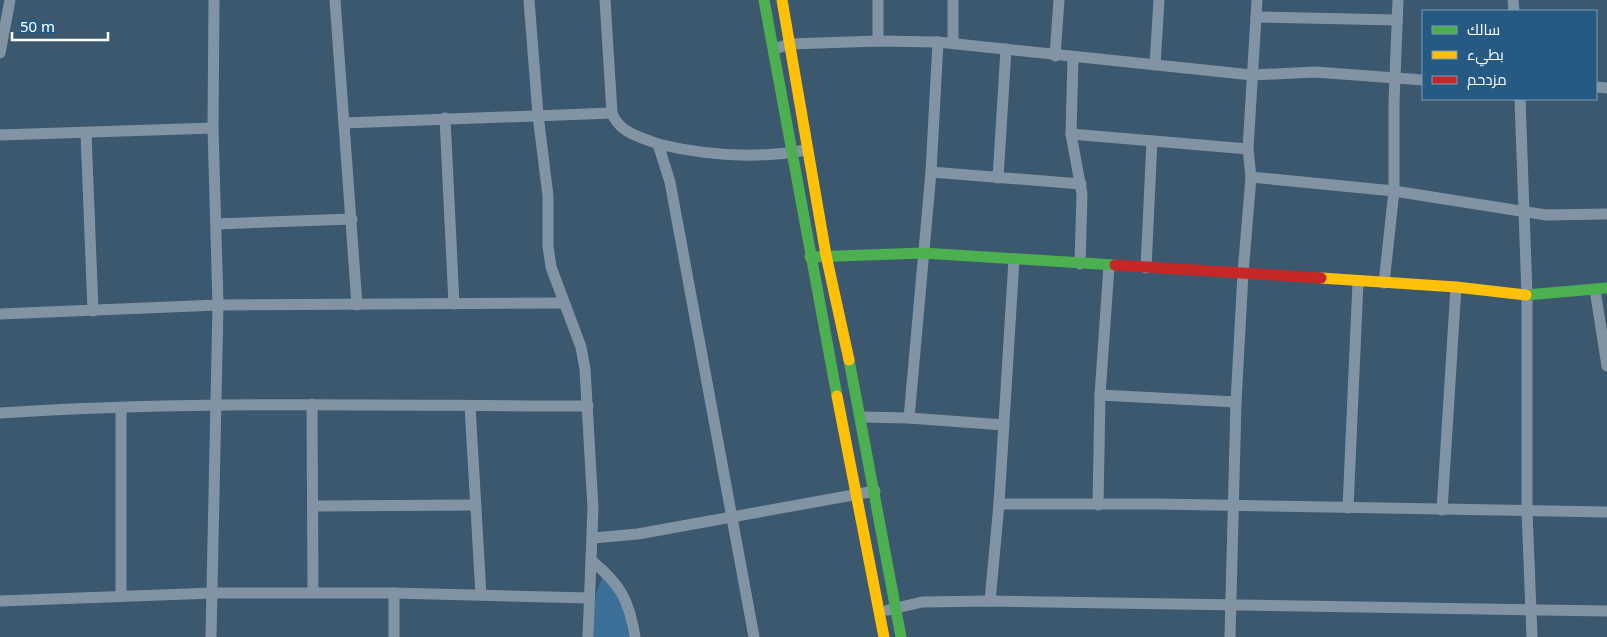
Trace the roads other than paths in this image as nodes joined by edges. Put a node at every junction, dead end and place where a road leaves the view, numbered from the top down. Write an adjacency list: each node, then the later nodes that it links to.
1 (10, 0): 22 (street)
2 (214, 0): 34 (street)
3 (335, 0): 33 (street)
4 (530, 0): 31 (street)
5 (605, 0): 30 (street)
6 (764, 0): 20 (street)
7 (782, 0): 19 (street)
8 (878, 0): 16 (street)
9 (953, 0): 18 (street)
10 (1059, 0): 23 (street)
11 (1159, 0): 25 (street)
12 (1257, 0): 14 (street)
13 (1398, 0): 15 (street)
14 (1256, 17): 15 (street); 26 (street)
15 (1397, 20): 27 (street)
16 (878, 41): 17 (street); 19 (street)
17 (938, 42): 18 (street); 43 (street)
18 (953, 43): 21 (street)
19 (790, 44): 20 (street); 41 (street)
20 (774, 49): 42 (street)
21 (1006, 49): 23 (street); 45 (street)
22 (0, 53)
23 (1055, 56): 24 (street)
24 (1073, 58): 25 (street); 36 (street)
25 (1155, 65): 26 (street)
26 (1252, 75): 27 (street); 40 (street)
27 (1395, 79): 28 (street); 47 (street)
28 (1422, 80)
29 (1520, 100): 48 (street)
30 (612, 113): 31 (street); 39 (street)
31 (538, 114): 32 (street); 66 (street)
32 (445, 118): 33 (street); 67 (street)
33 (344, 123): 50 (street)
34 (213, 128): 35 (street); 51 (street)
35 (86, 133): 37 (street); 70 (street)
36 (1071, 134): 38 (street); 46 (street)
37 (0, 135)
38 (1152, 141): 40 (street); 58 (street)
39 (658, 144): 42 (street); 95 (street)
40 (1248, 149): 44 (street)
41 (807, 150): 42 (street); 53 (street)
42 (793, 152): 54 (street)
43 (931, 172): 45 (street); 52 (street)
44 (1252, 177): 47 (street); 59 (street)
45 (998, 178): 46 (street)
46 (1081, 184): 56 (street)
47 (1394, 191): 48 (street); 61 (street)
48 (1525, 212): 49 (street); 65 (street)
49 (1607, 214)
50 (352, 220): 51 (street); 69 (street)
51 (216, 224): 68 (street)
52 (923, 253): 53 (street); 55 (street); 82 (street)
53 (826, 255): 54 (street); 81 (street)
54 (810, 257): 85 (street)
55 (1014, 259): 56 (street); 83 (street)
56 (1080, 264): 57 (street)
57 (1109, 266): 58 (street); 73 (street)
58 (1146, 268): 59 (street)
59 (1243, 273): 60 (street); 74 (street)
60 (1358, 282): 61 (street); 91 (street)
61 (1384, 283): 62 (street)
62 (1456, 287): 65 (street); 92 (street)
63 (1607, 288): 64 (street)
64 (1595, 290): 65 (street); 72 (street)
65 (1527, 295): 93 (street)
66 (563, 303): 67 (street); 78 (street)
67 (454, 304): 69 (street)
68 (218, 305): 69 (street); 70 (street); 76 (street)
69 (357, 305)
70 (93, 311): 71 (street)
71 (0, 314)
72 (1607, 366)
73 (1100, 395): 74 (street); 88 (street)
74 (1236, 402): 90 (street)
75 (312, 404): 76 (street); 77 (street); 89 (street)
76 (216, 406): 79 (street); 99 (street)
77 (470, 406): 78 (street); 87 (street)
78 (588, 406): 96 (street)
79 (121, 408): 80 (street); 102 (street)
80 (0, 413)
81 (861, 417): 82 (street); 84 (street)
82 (909, 418): 83 (street)
83 (1004, 425): 86 (street)
84 (875, 491): 85 (street); 108 (street)
85 (858, 494): 95 (street); 110 (street)
86 (998, 504): 88 (street); 105 (street)
87 (474, 505): 89 (street); 101 (street)
88 (1098, 505): 90 (street)
89 (314, 506): 98 (street)
90 (1233, 506): 91 (street); 106 (street)
91 (1348, 508): 92 (street)
92 (1442, 510): 93 (street)
93 (1527, 511): 94 (street); 107 (street)
94 (1607, 512)
95 (732, 516): 96 (street); 115 (street)
96 (593, 538): 97 (street)
97 (592, 561): 103 (street); 114 (street)
98 (313, 592): 99 (street); 100 (street)
99 (213, 593): 102 (street); 111 (street)
100 (394, 593): 101 (street); 112 (street)
101 (481, 595): 103 (street)
102 (121, 596): 104 (street)
103 (589, 598): 113 (street)
104 (0, 601)
105 (990, 601): 106 (street); 108 (street)
106 (1231, 604): 107 (street); 118 (street)
107 (1532, 608): 109 (street); 119 (street)
108 (896, 609): 110 (street); 117 (street)
109 (1607, 611)
110 (879, 612): 116 (street)
111 (211, 637)
112 (394, 637)
113 (588, 637)
114 (636, 637)
115 (754, 637)
116 (884, 637)
117 (901, 637)
118 (1230, 637)
119 (1532, 637)

